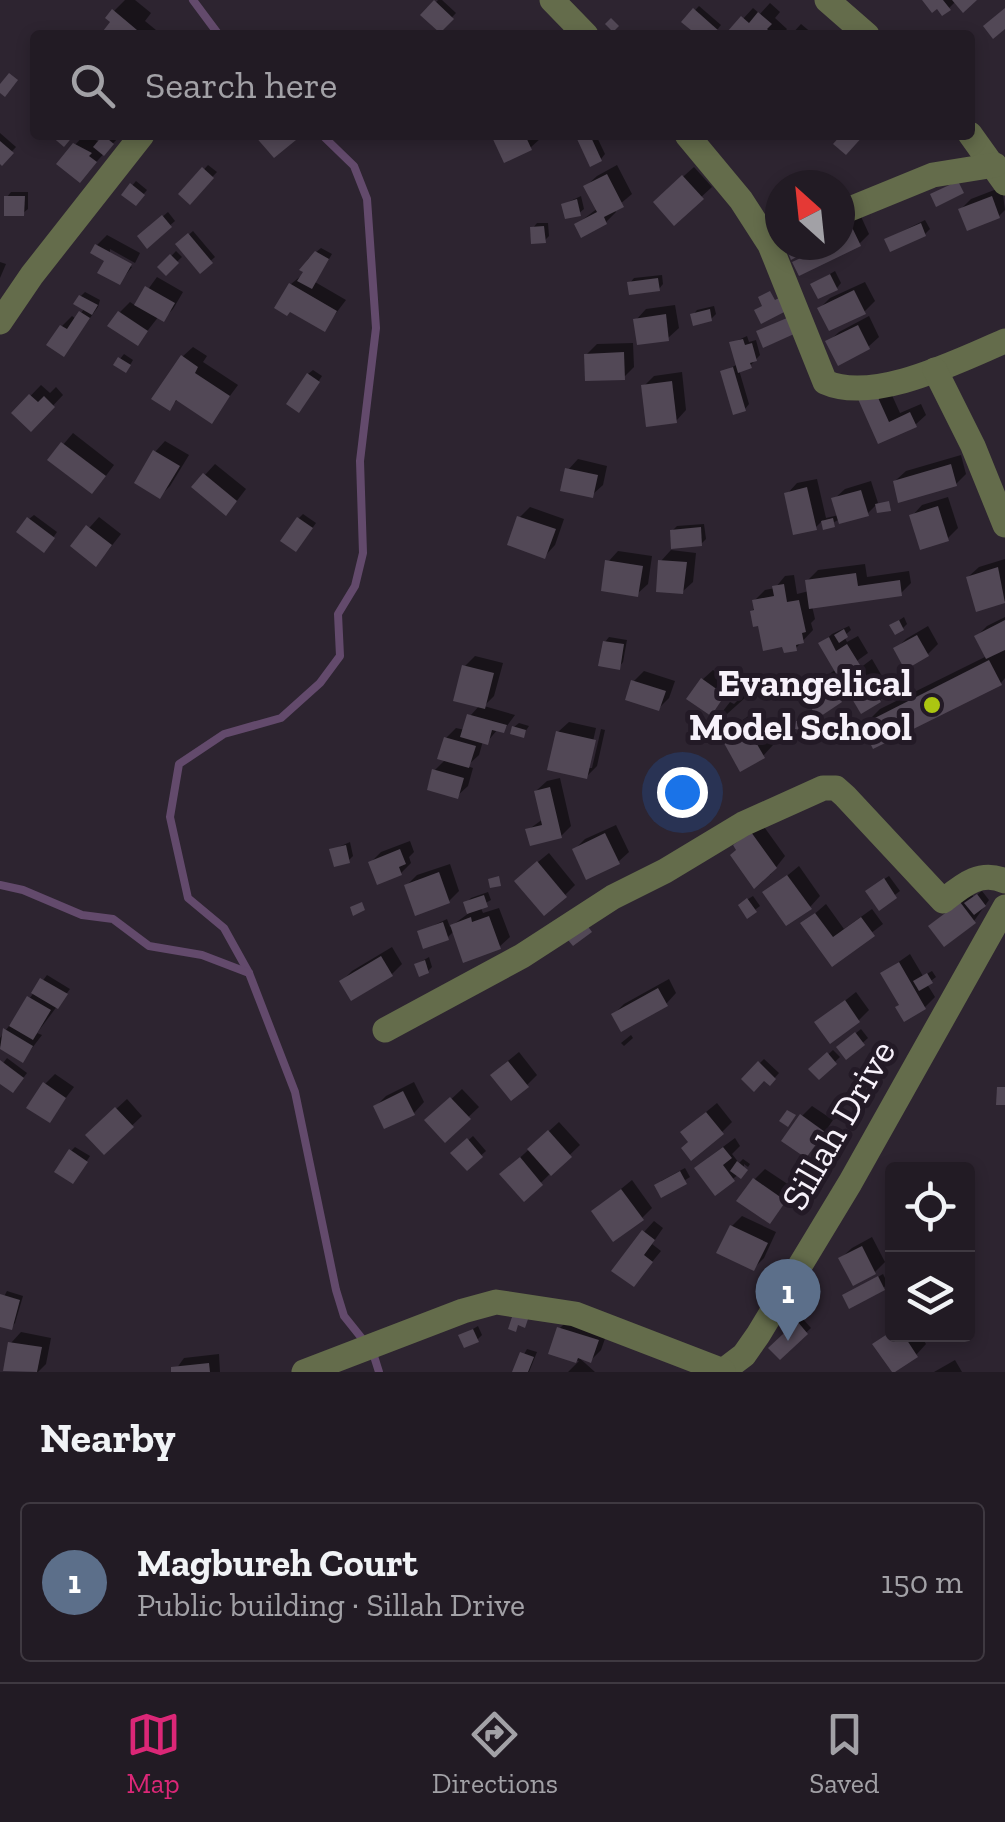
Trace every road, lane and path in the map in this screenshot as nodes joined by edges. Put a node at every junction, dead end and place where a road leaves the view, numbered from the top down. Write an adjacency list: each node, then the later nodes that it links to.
1 (552, 0): 3 (street)
2 (827, 0): 4 (street)
3 (581, 30)
4 (861, 30)
5 (138, 140): 12 (street)
6 (691, 140): 10 (street)
7 (974, 140): 8 (street)
8 (1000, 174): 9 (street)
9 (855, 207)
10 (765, 230)
11 (781, 260): 14 (street)
12 (0, 322)
13 (1005, 342): 14 (street)
14 (935, 370): 15 (street)
15 (1005, 526)
16 (1005, 881): 18 (street)
17 (1005, 907): 19 (street, Sillah Drive)
18 (384, 1030)
19 (723, 1371): 20 (street)
20 (304, 1372)

